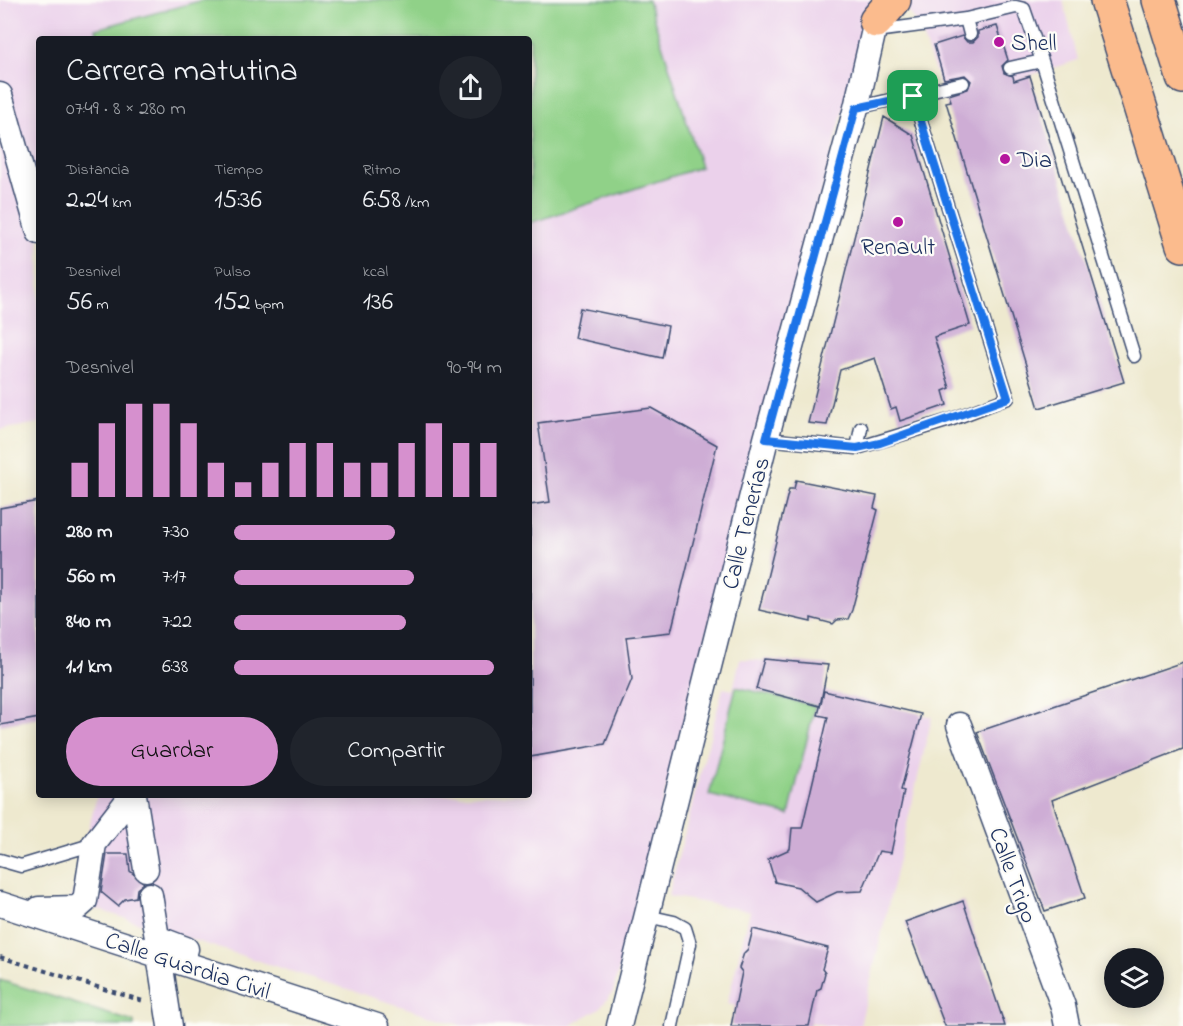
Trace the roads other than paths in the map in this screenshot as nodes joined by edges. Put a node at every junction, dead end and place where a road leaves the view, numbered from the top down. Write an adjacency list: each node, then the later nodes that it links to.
1 (1085, 0): 7 (highway)
2 (1107, 0): 7 (highway)
3 (1160, 0): 10 (highway)
4 (881, 13): 5 (lane); 14 (street, Calle Tenerías)
5 (966, 19): 6 (lane); 8 (lane)
6 (970, 34)
7 (1125, 58): 16 (highway)
8 (1042, 61): 9 (lane); 17 (lane)
9 (1010, 68)
10 (1183, 77)
11 (963, 83): 13 (lane)
12 (0, 95): 15 (street)
13 (913, 96): 14 (lane); 20 (lane)
14 (856, 108): 19 (street, Calle Tenerías)
15 (36, 221)
16 (1183, 245)
17 (1134, 356)
18 (861, 428): 20 (lane)
19 (766, 439): 20 (lane); 29 (street, Calle Tenerías)
20 (857, 448)
21 (959, 725): 36 (street, Calle Trigo)
22 (131, 798): 24 (street)
23 (134, 798): 26 (street)
24 (94, 844): 25 (lane); 28 (street)
25 (0, 860)
26 (146, 869)
27 (150, 896): 33 (street)
28 (5, 906): 30 (street, Calle Guardia Civil)
29 (647, 916): 34 (street, Calle Tenerías); 35 (lane)
30 (159, 955): 31 (street); 32 (street, Calle Guardia Civil)
31 (170, 1026)
32 (377, 1026)
33 (392, 1026)
34 (619, 1026)
35 (672, 1026)
36 (1067, 1026)

